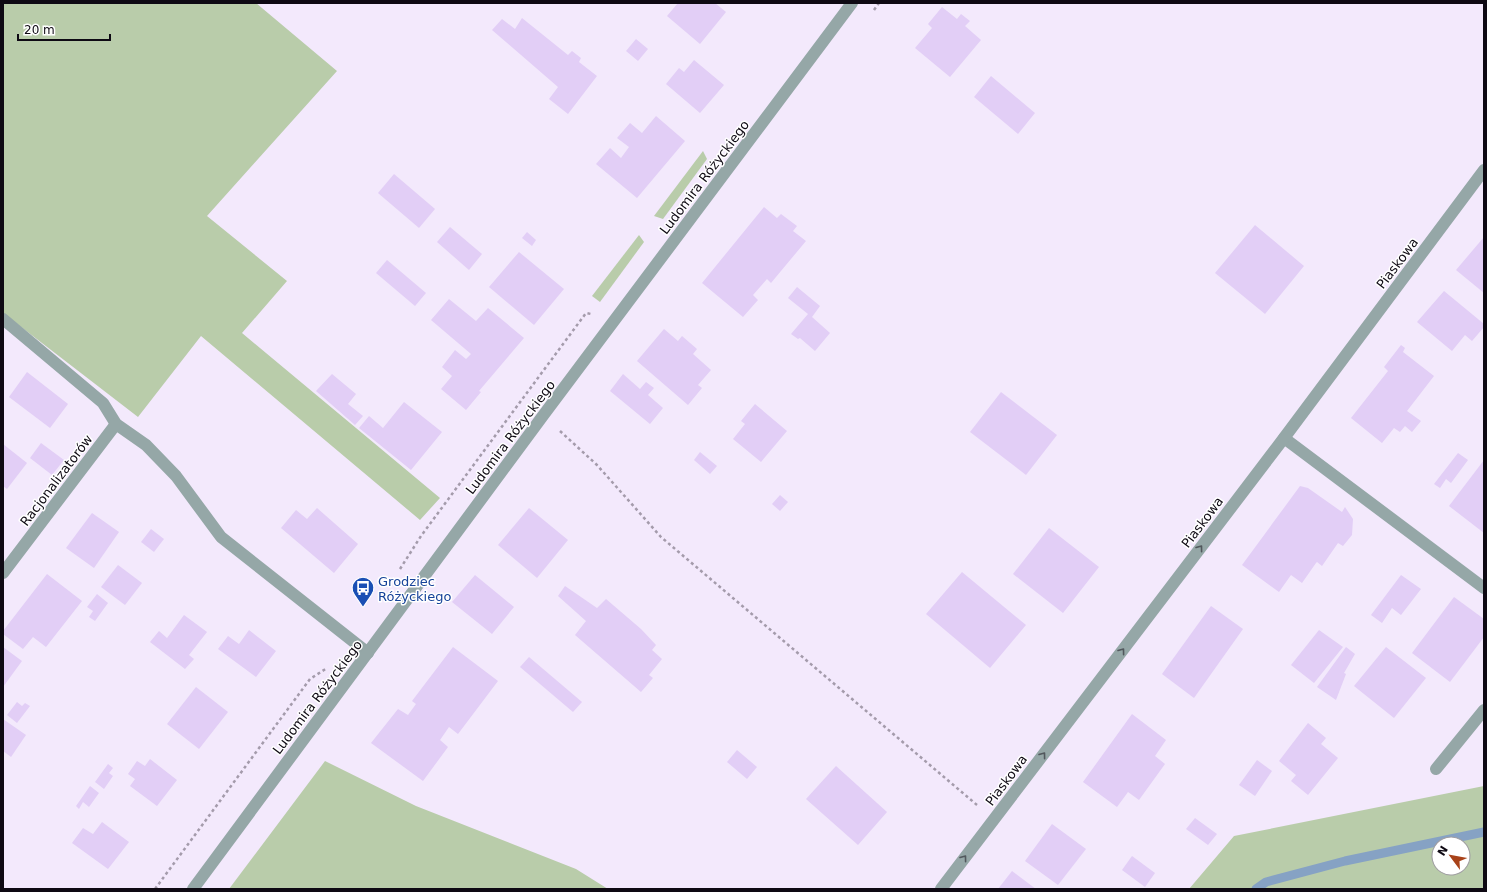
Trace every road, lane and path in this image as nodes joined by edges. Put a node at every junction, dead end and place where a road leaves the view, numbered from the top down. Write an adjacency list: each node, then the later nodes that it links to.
1 (852, 3): 4 (street, Ludomira Różyckiego)
2 (1484, 170): 6 (street, Piaskowa)
3 (3, 319): 5 (street)
4 (542, 417): 9 (street, Ludomira Różyckiego); 12 (path)
5 (116, 424): 7 (street, Racjonalizatorów); 9 (street)
6 (1284, 438): 8 (street); 12 (street, Piaskowa, one-way to 6)
7 (3, 574)
8 (1484, 588)
9 (368, 653): 13 (street, Ludomira Różyckiego)
10 (1484, 710): 11 (street)
11 (1436, 769)
12 (995, 818): 14 (street, Piaskowa, one-way to 12)
13 (193, 889)
14 (941, 889)

